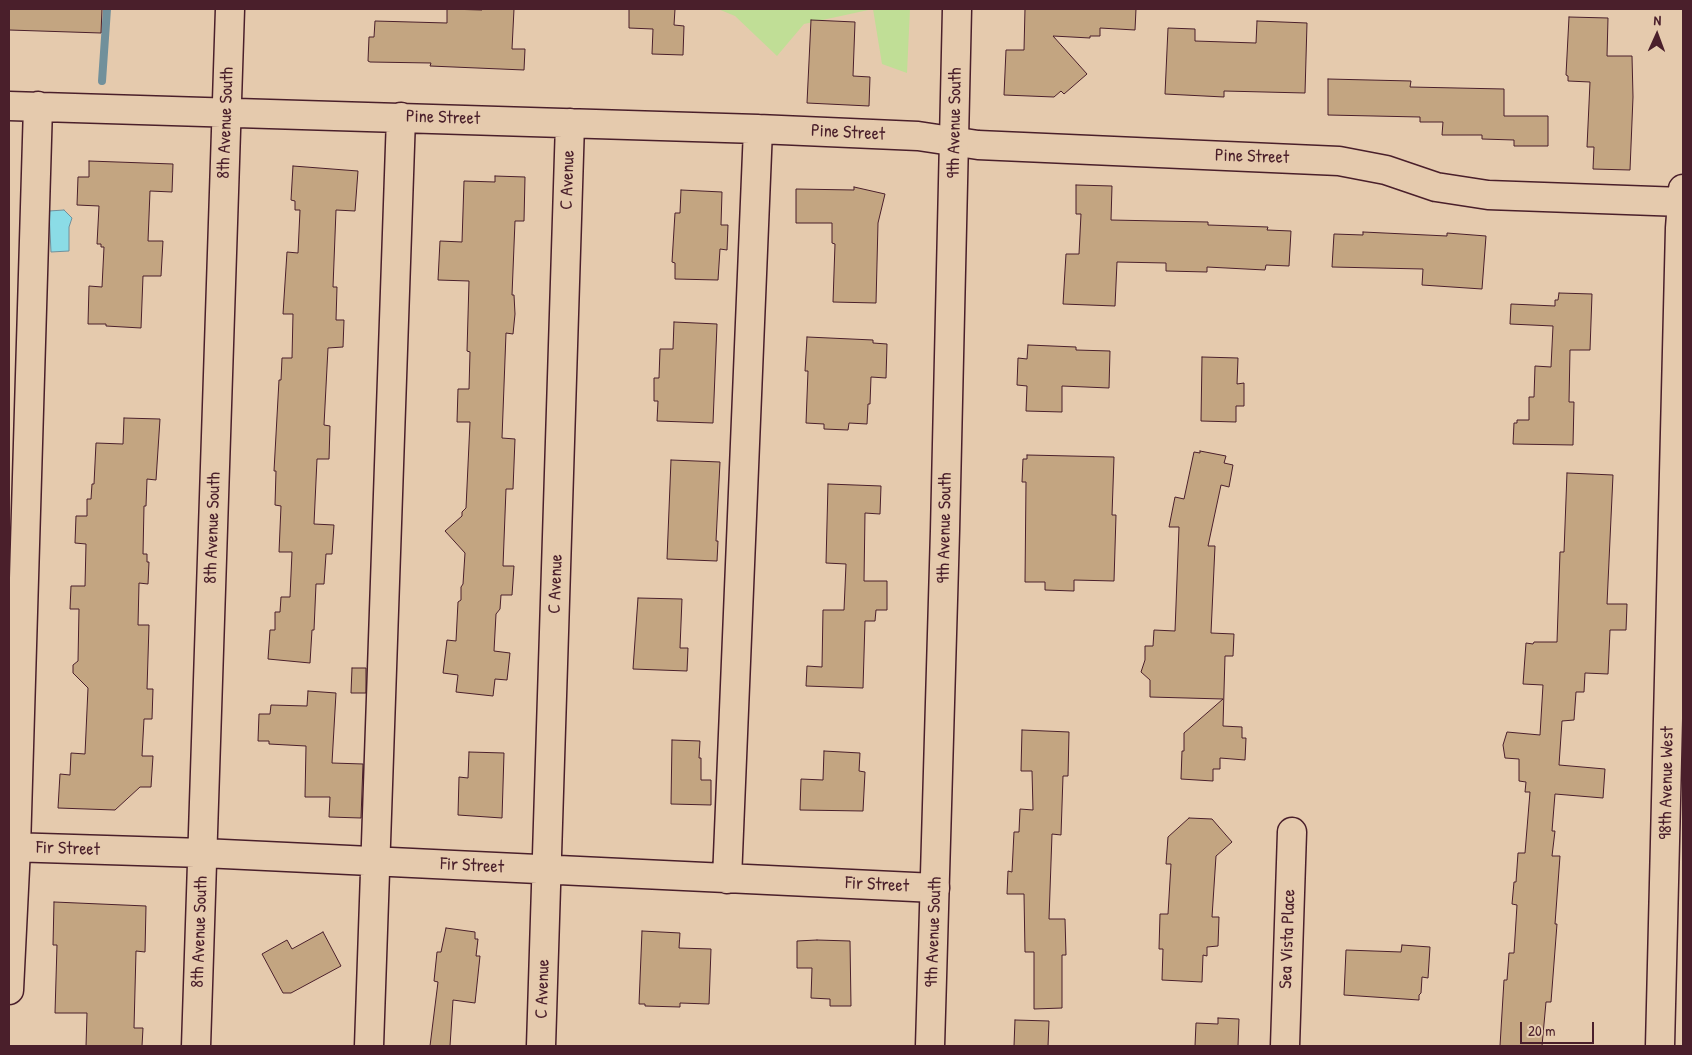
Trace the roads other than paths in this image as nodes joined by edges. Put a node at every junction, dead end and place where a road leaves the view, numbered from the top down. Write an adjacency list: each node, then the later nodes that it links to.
1 (230, 9): 5 (street, 8th Avenue South)
2 (957, 9): 9 (street, 9th Avenue South)
3 (9, 106): 4 (street, Pine Street)
4 (38, 106): 5 (street, Pine Street); 13 (street)
5 (227, 112): 6 (street, Pine Street); 14 (street, 8th Avenue South)
6 (401, 117): 7 (street, Pine Street); 15 (street)
7 (570, 123): 8 (street, Pine Street); 16 (street, C Avenue)
8 (758, 129): 9 (street, Pine Street); 17 (street)
9 (955, 142): 10 (street, Pine Street); 18 (street, 9th Avenue South)
10 (1683, 196): 11 (street, 98th Avenue West)
11 (1680, 332): 20 (street, 98th Avenue West)
12 (1292, 832): 25 (street, Sea Vista Place)
13 (12, 847): 14 (street, Fir Street); 19 (street)
14 (203, 853): 15 (street, Fir Street); 21 (street, 8th Avenue South)
15 (375, 862): 16 (street, Fir Street); 22 (street)
16 (548, 870): 17 (street, Fir Street); 23 (street, C Avenue)
17 (727, 878): 18 (street, Fir Street)
18 (935, 888): 24 (street, 9th Avenue South)
19 (9, 990)
20 (1672, 1017): 26 (street, 98th Avenue West)
21 (196, 1046)
22 (369, 1046)
23 (541, 1046)
24 (930, 1046)
25 (1285, 1046)
26 (1660, 1046)

